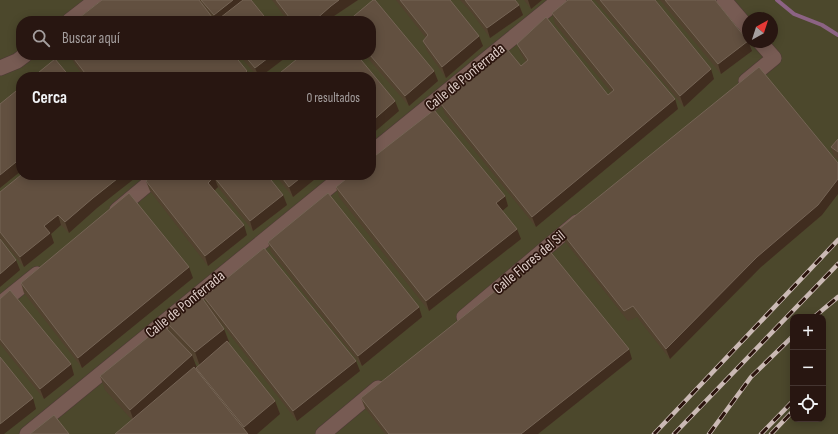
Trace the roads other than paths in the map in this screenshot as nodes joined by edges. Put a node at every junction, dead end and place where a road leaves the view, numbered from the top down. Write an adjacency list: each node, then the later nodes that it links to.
1 (96, 0): 4 (street)
2 (559, 0): 12 (street, Calle de Ponferrada)
3 (724, 0): 5 (street)
4 (75, 16)
5 (742, 21)
6 (765, 48): 11 (street)
7 (16, 59): 9 (street)
8 (17, 60): 10 (street)
9 (0, 63)
10 (0, 68)
11 (737, 88)
12 (376, 149)
13 (153, 180): 16 (street)
14 (338, 180): 21 (street, Calle de Ponferrada)
15 (585, 216): 19 (street, Calle Flores del Sil)
16 (104, 220)
17 (49, 264): 18 (street)
18 (0, 304)
19 (451, 327)
20 (390, 378): 22 (street)
21 (26, 434)
22 (323, 434)

